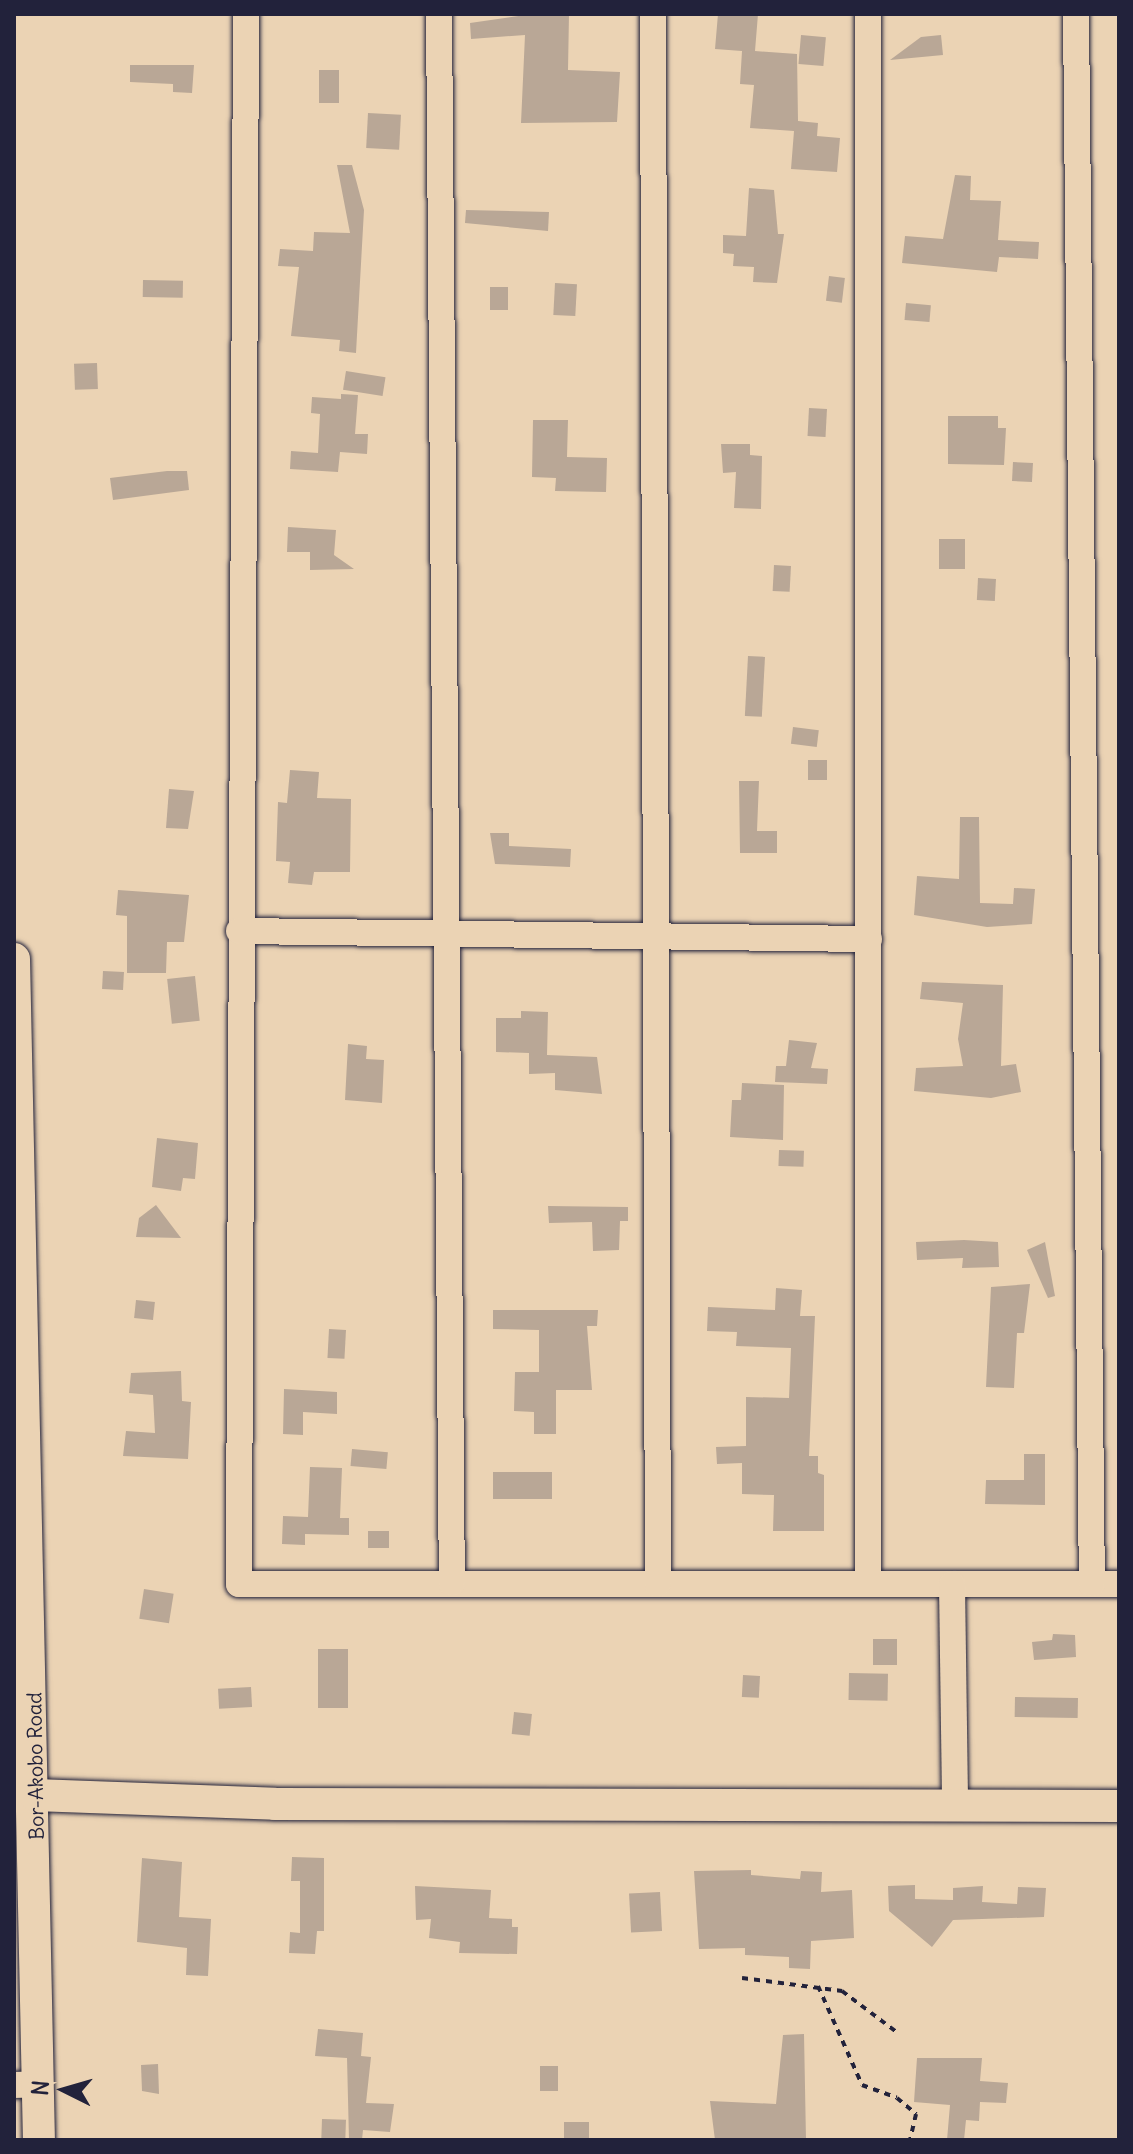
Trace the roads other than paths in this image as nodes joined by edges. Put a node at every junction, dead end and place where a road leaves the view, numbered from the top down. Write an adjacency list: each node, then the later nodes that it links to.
1 (246, 14): 6 (street)
2 (439, 14): 7 (street)
3 (653, 14): 8 (street)
4 (868, 14): 9 (street)
5 (1076, 14): 16 (street)
6 (239, 931): 7 (street); 12 (street)
7 (443, 932): 8 (street); 12 (street)
8 (653, 938): 9 (street); 13 (street)
9 (869, 939): 14 (street)
10 (14, 959): 11 (street, Bor-Akobo Road)
11 (21, 1464): 18 (street, Bor-Akobo Road)
12 (452, 1583): 13 (street)
13 (658, 1584): 14 (street)
14 (868, 1584): 15 (street)
15 (952, 1584): 16 (street); 19 (street)
16 (1092, 1584): 17 (street)
17 (1119, 1584)
18 (35, 1795): 19 (street); 21 (street, Bor-Akobo Road)
19 (955, 1805): 20 (street)
20 (1119, 1806)
21 (26, 2084): 22 (street, Bor-Akobo Road)
22 (39, 2140)

